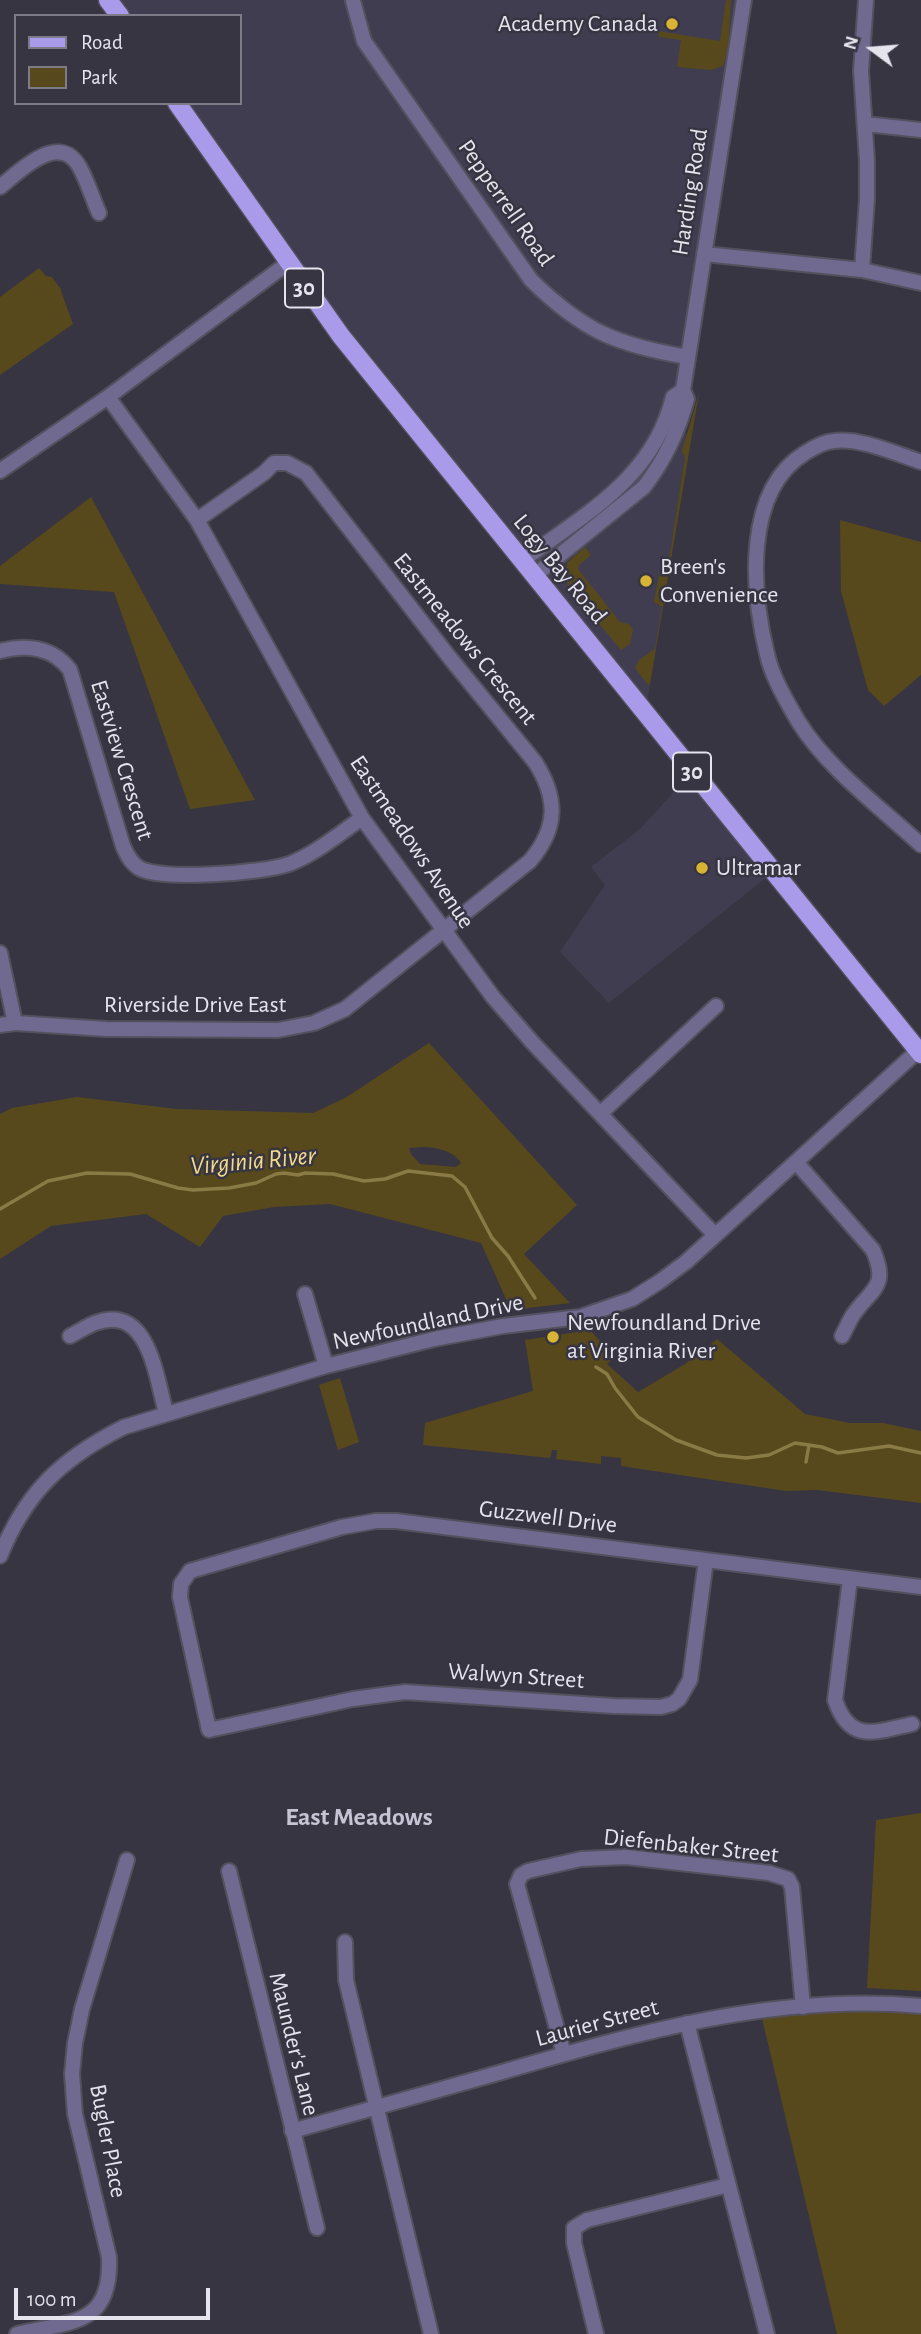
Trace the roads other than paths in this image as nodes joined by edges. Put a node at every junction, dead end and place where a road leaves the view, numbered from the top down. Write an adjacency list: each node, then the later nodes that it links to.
1 (744, 0): 9 (street, Harding Road)
2 (866, 0): 5 (street)
3 (353, 1): 13 (street, Pepperrell Road)
4 (178, 105): 10 (main road, Logy Bay Road / 30)
5 (865, 124): 6 (street); 11 (street)
6 (921, 130)
7 (0, 187): 8 (street)
8 (99, 213)
9 (704, 254): 11 (street); 13 (street, Harding Road)
10 (288, 263): 15 (street); 19 (main road, Logy Bay Road / 30)
11 (862, 270): 12 (street)
12 (921, 283)
13 (688, 357): 14 (street, Harding Road)
14 (683, 390): 19 (street, Harding Road); 20 (street, Harding Road)
15 (108, 397): 17 (street); 18 (street, Eastmeadows Avenue)
16 (921, 462): 23 (street)
17 (0, 471)
18 (197, 520): 22 (street, Eastmeadows Avenue); 24 (street, Eastmeadows Crescent)
19 (522, 561): 20 (main road, Logy Bay Road / 30)
20 (534, 576): 29 (main road, Logy Bay Road / 30)
21 (0, 652): 22 (street, Eastview Crescent)
22 (362, 818): 24 (street, Eastmeadows Avenue)
23 (921, 845)
24 (444, 930): 27 (street, Riverside Drive East); 30 (street, Eastmeadows Avenue)
25 (0, 953): 27 (street)
26 (716, 1006): 30 (street)
27 (15, 1023): 28 (street, Riverside Drive East)
28 (0, 1025)
29 (920, 1051): 31 (street, Newfoundland Drive)
30 (601, 1113): 32 (street, Eastmeadows Avenue)
31 (796, 1162): 32 (street, Newfoundland Drive); 35 (street)
32 (715, 1235): 36 (street, Newfoundland Drive)
33 (306, 1294): 36 (street)
34 (70, 1336): 37 (street)
35 (842, 1336)
36 (326, 1366): 37 (street, Newfoundland Drive)
37 (166, 1413): 38 (street, Newfoundland Drive)
38 (0, 1556)
39 (706, 1560): 40 (street, Guzzwell Drive); 43 (street, Walwyn Street); 43 (street, Guzzwell Drive)
40 (850, 1579): 41 (street, Guzzwell Drive); 42 (street)
41 (921, 1587)
42 (912, 1724)
43 (209, 1730)
44 (127, 1860): 55 (street, Bugler Place)
45 (229, 1871): 52 (street, Maunder's Lane)
46 (345, 1942): 51 (street)
47 (921, 2006): 48 (street, Laurier Street)
48 (803, 2007): 49 (street, Laurier Street); 50 (street, Diefenbaker Street)
49 (687, 2023): 50 (street, Laurier Street); 53 (street)
50 (564, 2054): 51 (street, Laurier Street)
51 (376, 2109): 52 (street, Laurier Street); 56 (street)
52 (292, 2131): 54 (street, Maunder's Lane)
53 (728, 2185): 57 (street); 58 (street)
54 (317, 2228)
55 (18, 2334)
56 (431, 2334)
57 (596, 2334)
58 (767, 2334)

